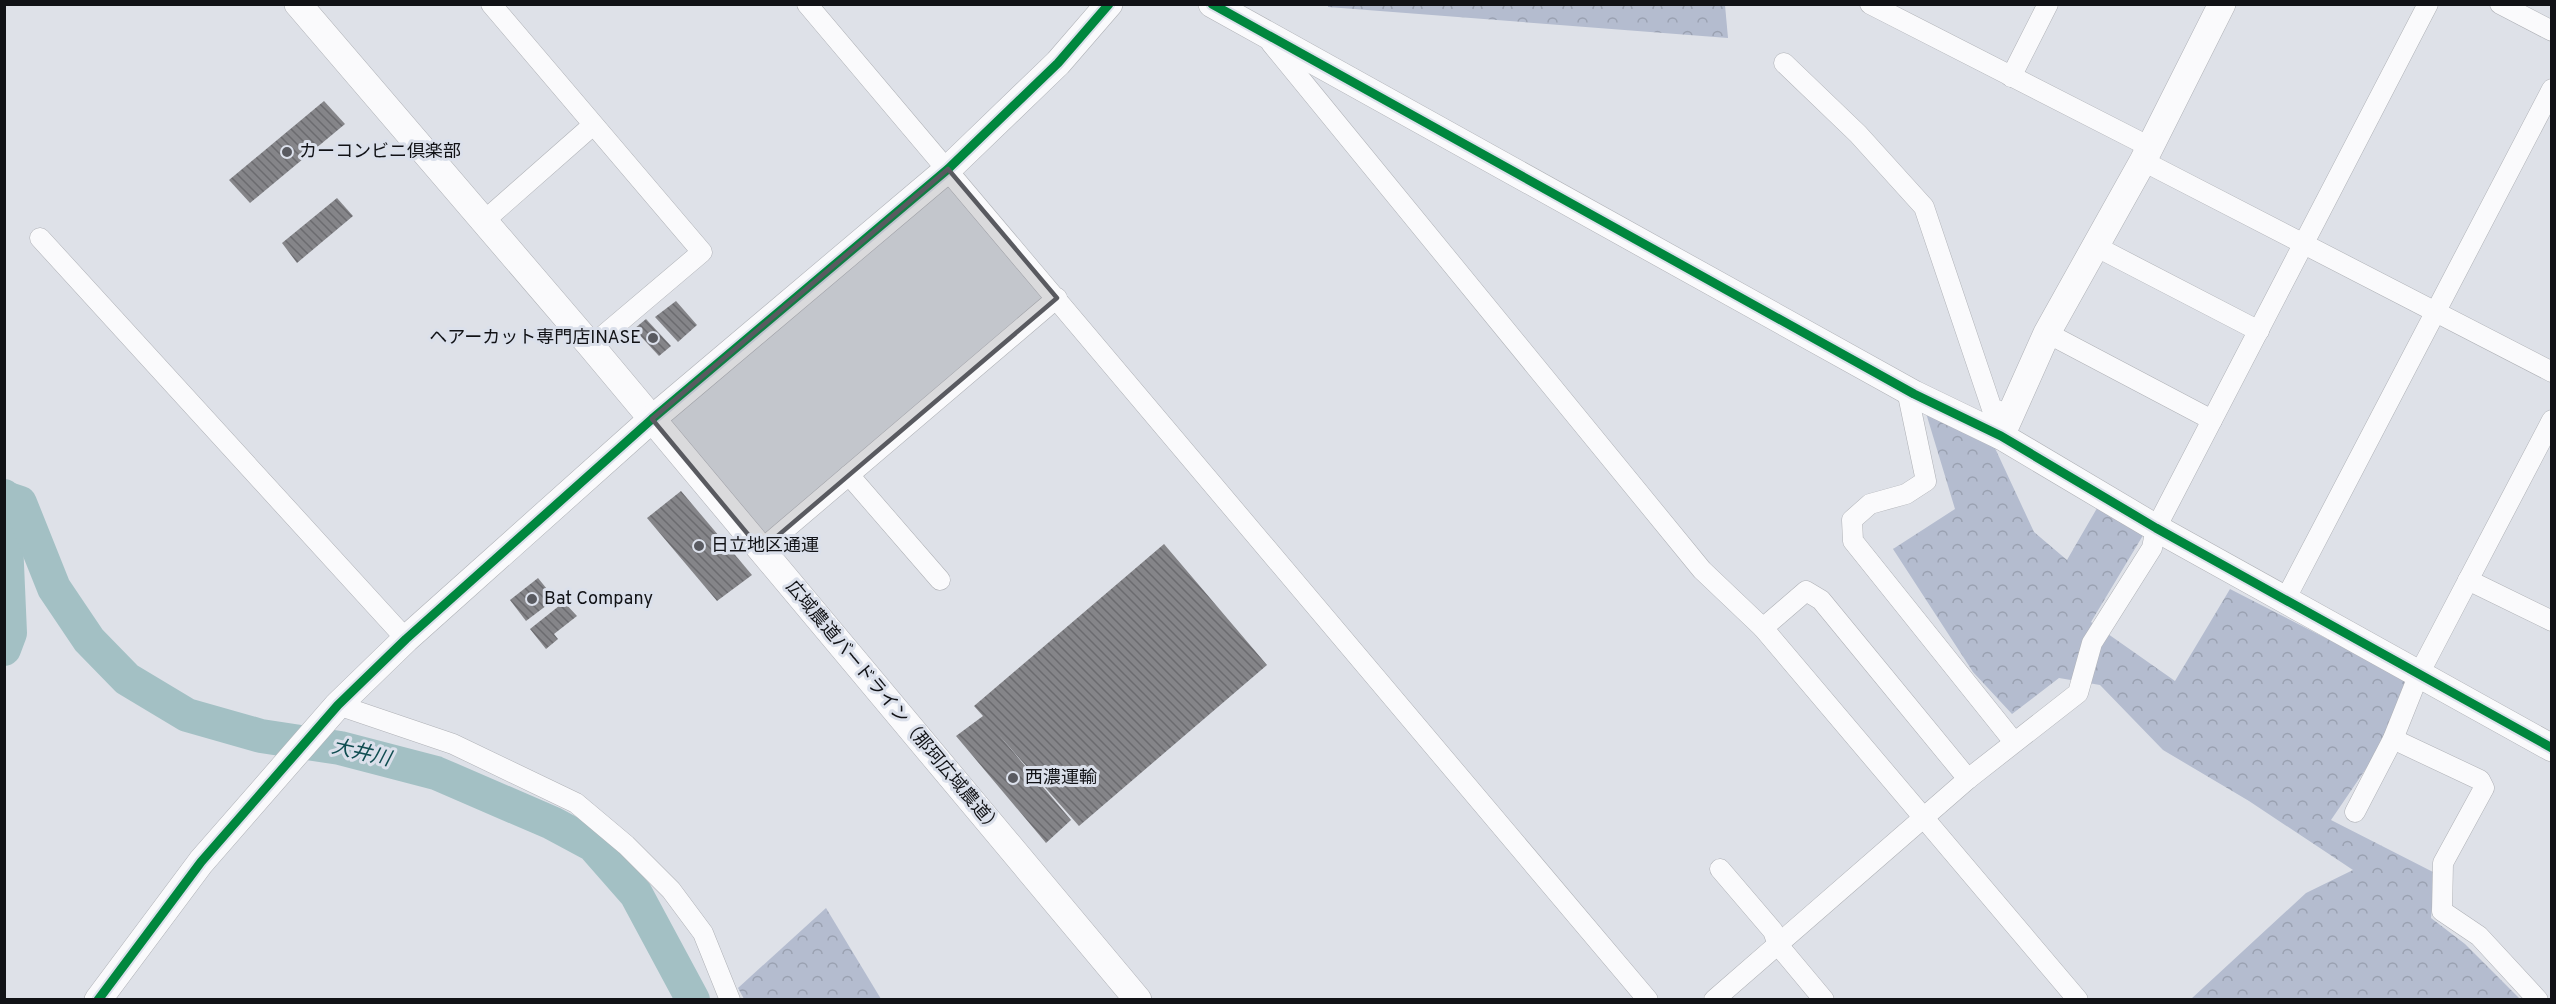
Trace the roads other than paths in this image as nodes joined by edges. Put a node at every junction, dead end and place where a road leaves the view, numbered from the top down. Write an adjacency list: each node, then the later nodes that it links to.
1 (298, 4): 19 (street, 広域農道バードライン（那珂広域農道）)
2 (492, 4): 16 (street)
3 (807, 4): 18 (street)
4 (1109, 4): 18 (street)
5 (1212, 4): 11 (street)
6 (2048, 4): 14 (street)
7 (2222, 4): 17 (street)
8 (2428, 4): 21 (street)
9 (2500, 4): 12 (street)
10 (1872, 5): 14 (street)
11 (1253, 27): 29 (street); 41 (street)
12 (2552, 31)
13 (1784, 63): 33 (street)
14 (2010, 77): 17 (street)
15 (2552, 89): 24 (street)
16 (593, 125): 19 (street); 27 (street)
17 (2146, 154): 21 (street); 22 (street)
18 (948, 169): 23 (street); 30 (street)
19 (484, 221): 27 (street, 広域農道バードライン（那珂広域農道）)
20 (40, 238): 42 (street)
21 (2304, 244): 24 (street); 25 (street)
22 (2095, 246): 25 (street); 26 (street)
23 (1057, 298): 34 (street); 56 (street)
24 (2435, 312): 28 (street); 39 (street)
25 (2259, 331): 31 (street)
26 (2047, 333): 31 (street); 33 (street)
27 (591, 346): 30 (street, 広域農道バードライン（那珂広域農道）)
28 (2552, 372)
29 (1914, 394): 33 (street); 46 (street)
30 (652, 419): 36 (street, 広域農道バードライン（那珂広域農道）); 42 (street)
31 (2212, 420): 35 (street)
32 (2552, 420): 38 (street)
33 (2005, 425): 35 (street)
34 (849, 475): 36 (street); 37 (street)
35 (2156, 528): 39 (street); 46 (street)
36 (761, 550): 55 (street, 広域農道バードライン（那珂広域農道）)
37 (940, 580)
38 (2468, 580): 40 (street); 43 (street)
39 (2285, 600): 43 (street)
40 (2552, 621)
41 (1764, 628): 48 (street); 50 (street)
42 (406, 639): 44 (street)
43 (2419, 674): 45 (street); 47 (street)
44 (338, 705): 53 (street); 54 (street)
45 (2393, 739): 49 (street); 60 (street)
46 (2014, 742): 48 (street)
47 (2552, 748)
48 (1968, 779): 50 (street)
49 (2355, 812)
50 (1924, 817): 52 (street); 59 (street)
51 (1720, 869): 52 (street)
52 (1778, 945): 57 (street); 58 (street)
53 (98, 999)
54 (729, 999)
55 (1138, 999)
56 (1648, 999)
57 (1714, 999)
58 (1824, 999)
59 (2078, 999)
60 (2538, 999)

